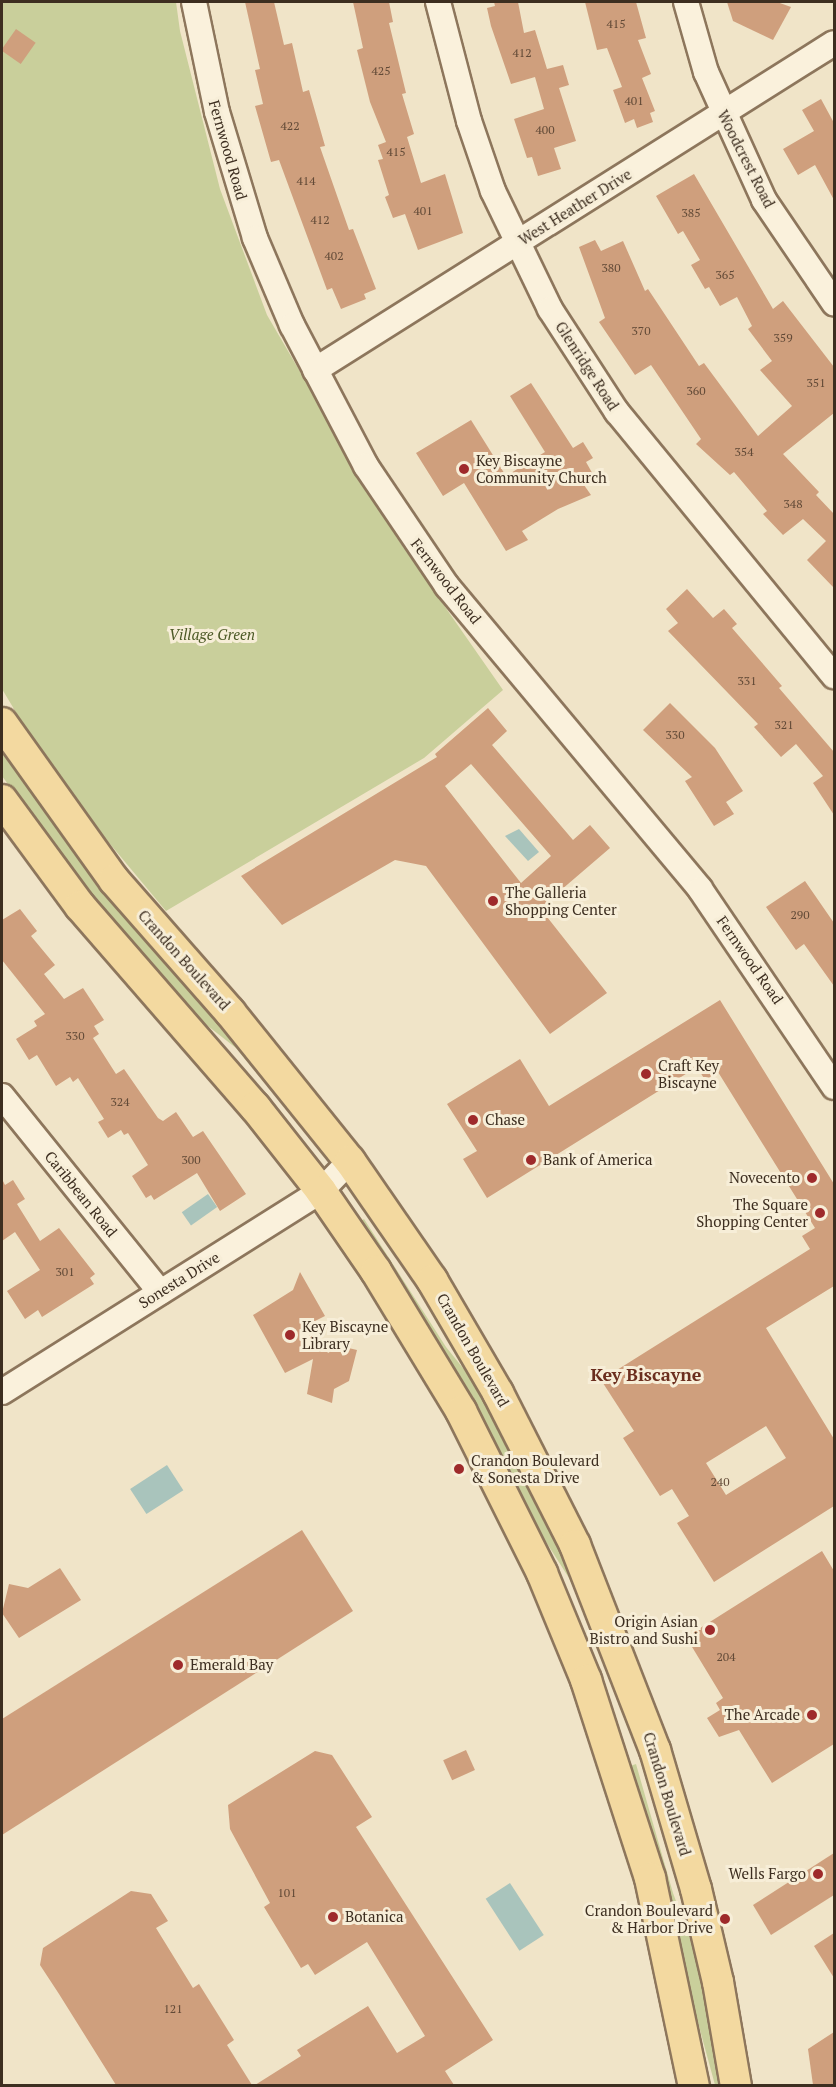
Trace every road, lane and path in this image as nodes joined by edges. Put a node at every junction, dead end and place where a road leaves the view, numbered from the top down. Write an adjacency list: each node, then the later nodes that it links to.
1 (195, 2): 8 (street, Fernwood Road)
2 (438, 2): 6 (street, Glenridge Road)
3 (687, 2): 5 (street, Woodcrest Road)
4 (834, 43): 5 (street, West Heather Drive)
5 (722, 114): 6 (street, West Heather Drive); 7 (street, Woodcrest Road)
6 (517, 245): 8 (street, West Heather Drive); 9 (street, Glenridge Road)
7 (834, 303)
8 (315, 370): 12 (street, Fernwood Road)
9 (834, 676)
10 (2, 723): 14 (main road, Crandon Boulevard)
11 (2, 800): 15 (main road)
12 (834, 1087)
13 (2, 1096): 16 (street, Caribbean Road)
14 (350, 1161): 15 (street, Sonesta Drive); 19 (main road, Crandon Boulevard)
15 (321, 1191): 16 (street, Sonesta Drive); 18 (main road)
16 (160, 1292): 17 (street, Sonesta Drive)
17 (2, 1392)
18 (694, 2085)
19 (736, 2085)

